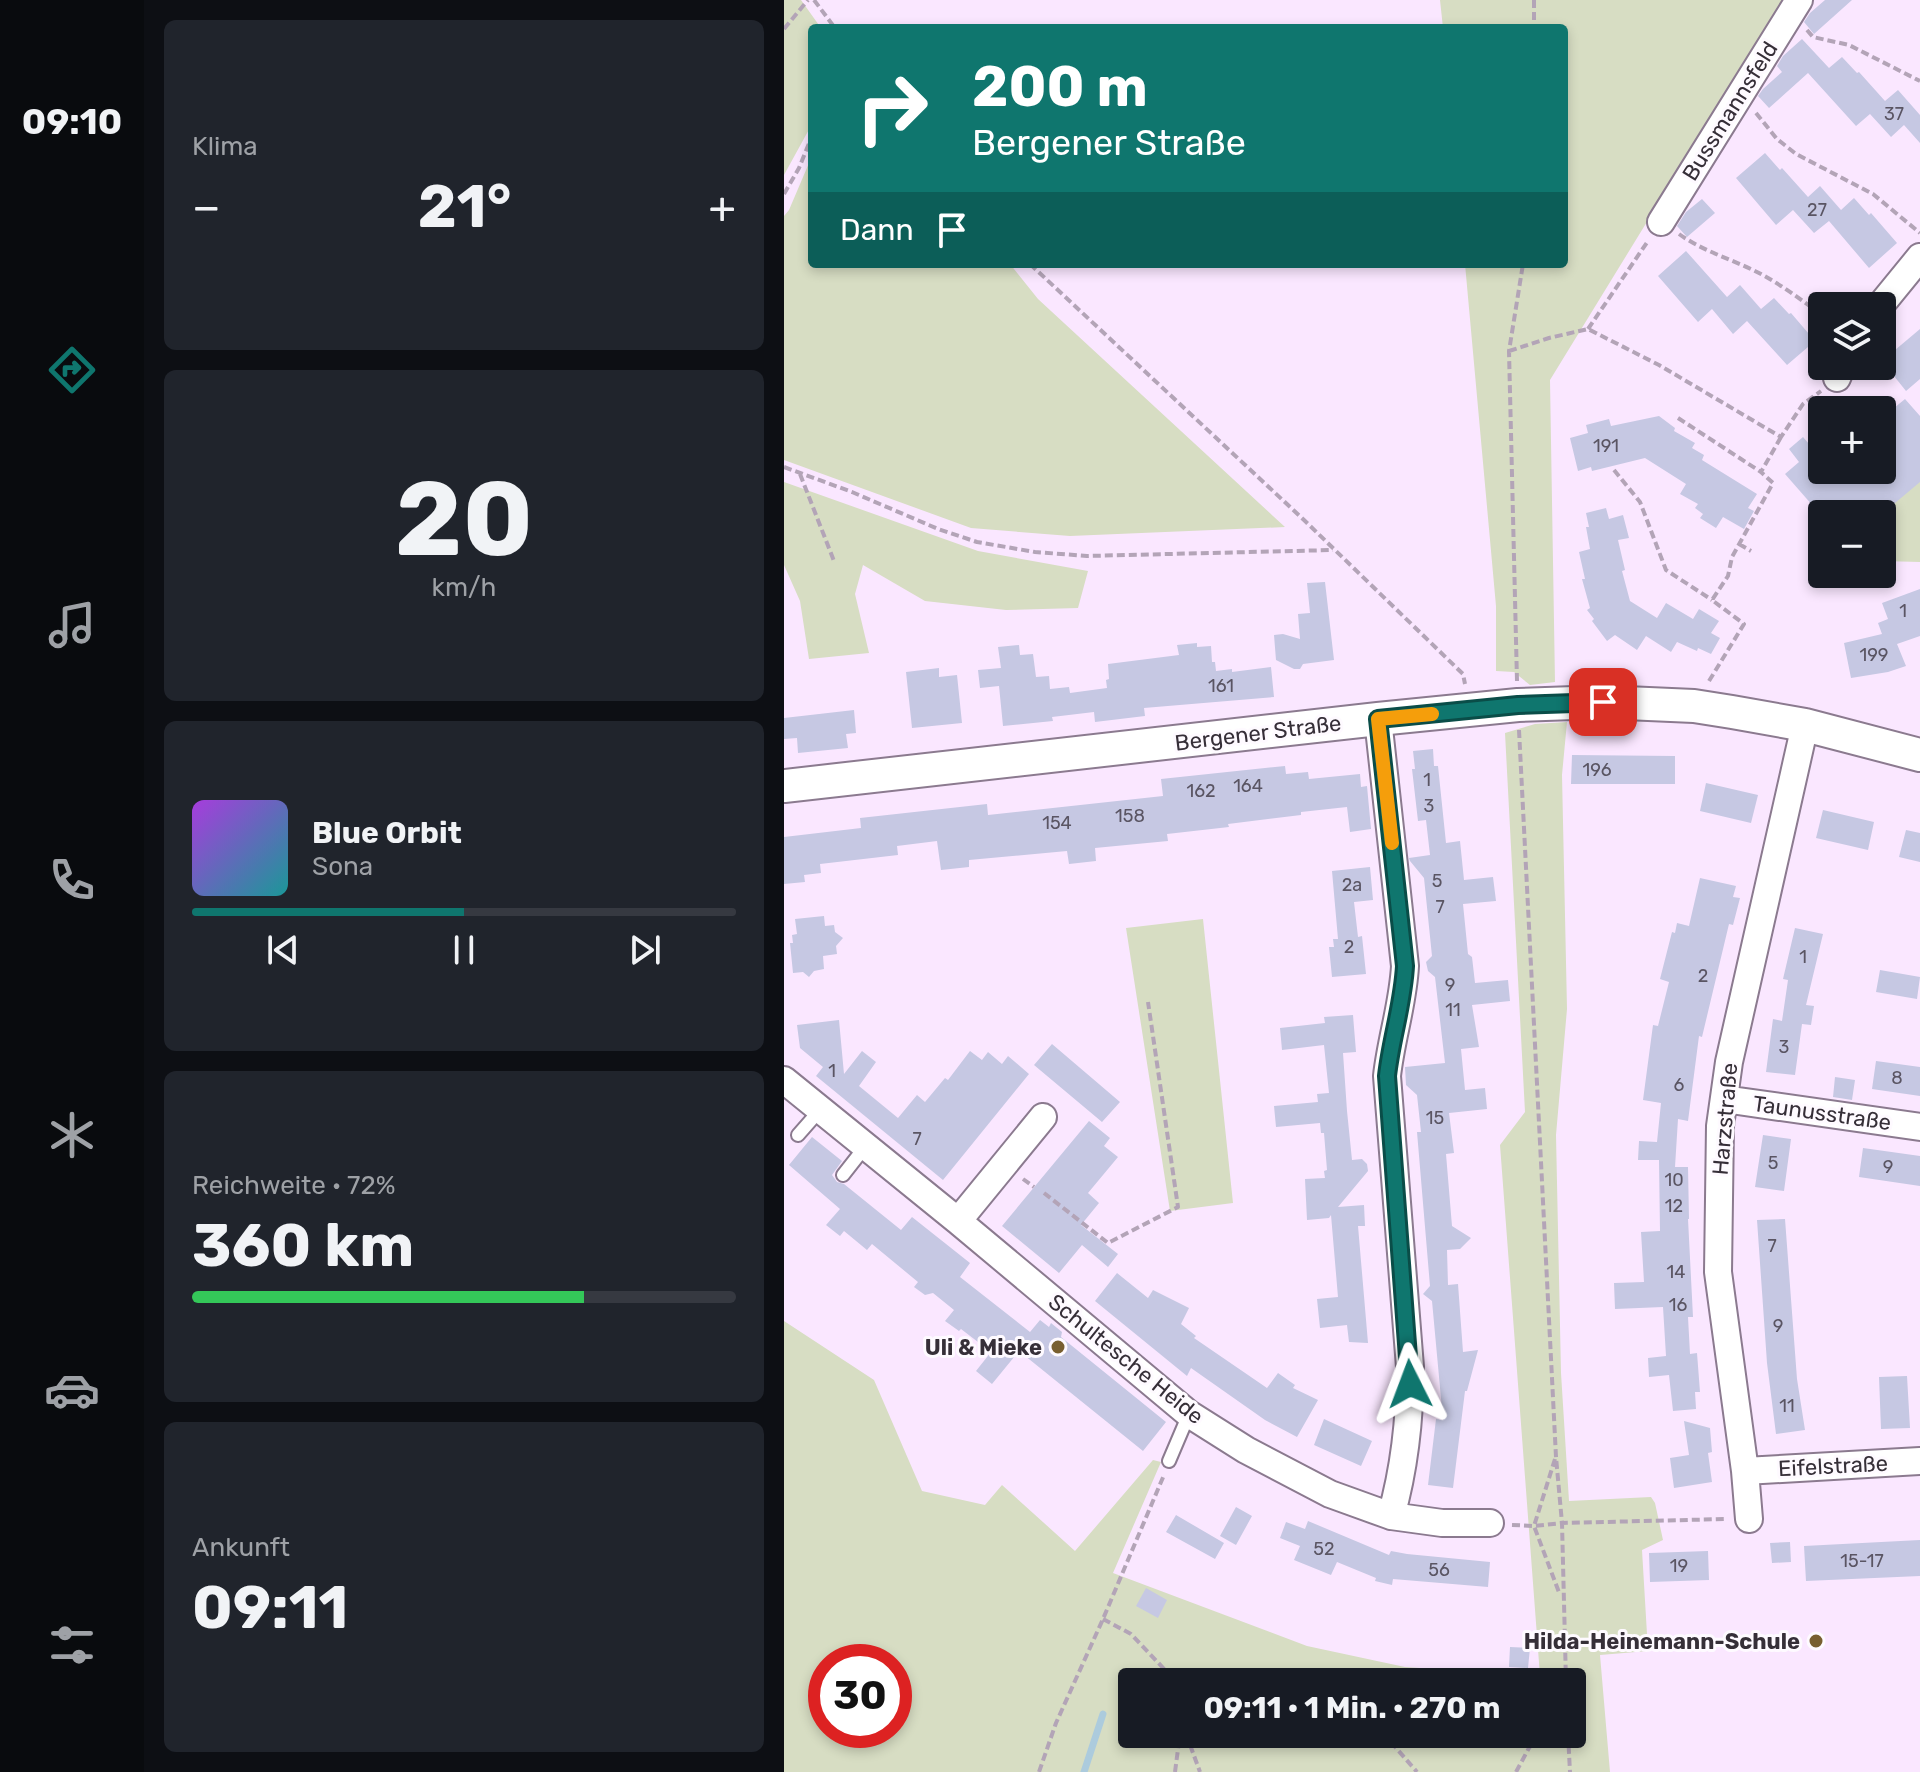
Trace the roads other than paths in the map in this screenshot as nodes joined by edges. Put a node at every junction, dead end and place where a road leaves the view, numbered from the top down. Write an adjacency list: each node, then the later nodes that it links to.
1 (1794, 7): 2 (street, Bussmannsfeld)
2 (1661, 222)
3 (1920, 257): 4 (street)
4 (1891, 292)
5 (1378, 719): 6 (street, Bergener Straße); 8 (street, Bergener Straße); 22 (street)
6 (1805, 725): 7 (street, Bergener Straße); 10 (street, Harzstraße)
7 (1920, 754)
8 (784, 786)
9 (784, 1080): 11 (street, Schultesche Heide)
10 (1724, 1099): 13 (street, Taunusstraße); 21 (street, Harzstraße)
11 (820, 1110): 14 (lane); 15 (street, Schultesche Heide)
12 (1043, 1117): 17 (street)
13 (1920, 1127)
14 (798, 1135)
15 (865, 1147): 16 (lane); 17 (street, Schultesche Heide)
16 (843, 1175)
17 (958, 1221): 18 (street, Schultesche Heide)
18 (1189, 1414): 19 (lane); 22 (street, Schultesche Heide)
19 (1169, 1461)
20 (1920, 1461): 21 (street, Eifelstraße)
21 (1745, 1471): 23 (street, Harzstraße)
22 (1391, 1516): 24 (street, Schultesche Heide)
23 (1749, 1519)
24 (1490, 1523)

